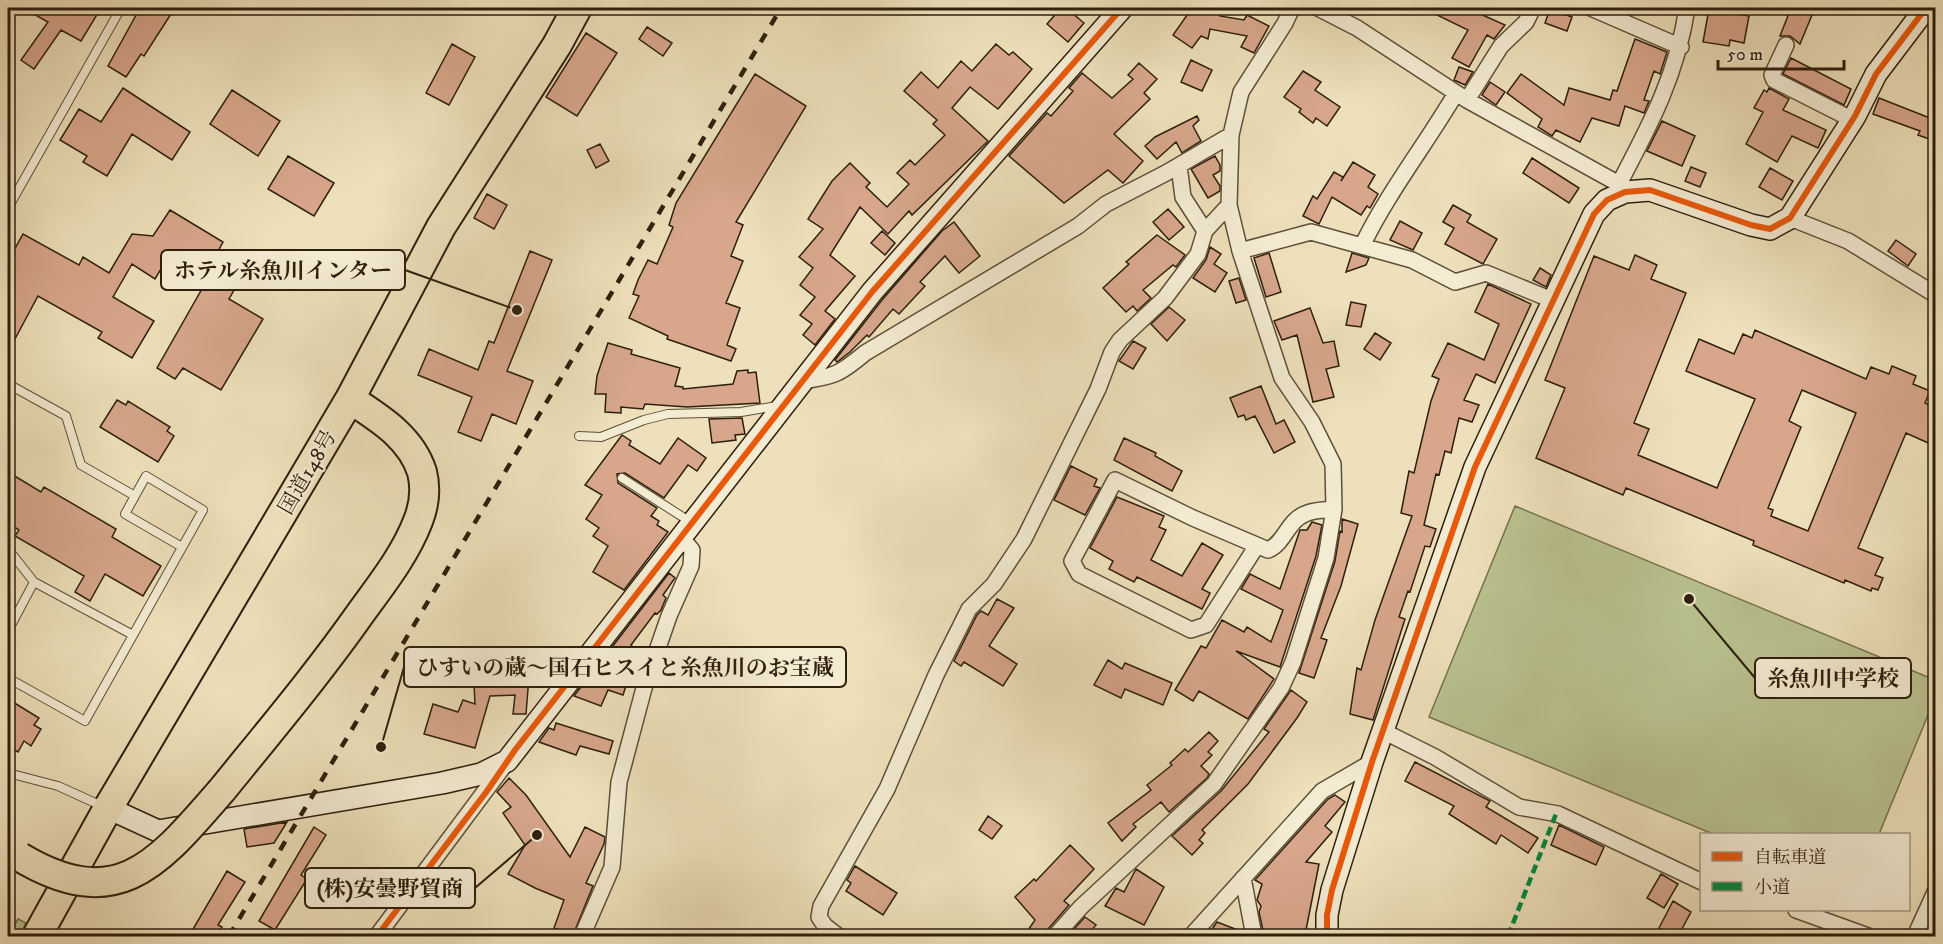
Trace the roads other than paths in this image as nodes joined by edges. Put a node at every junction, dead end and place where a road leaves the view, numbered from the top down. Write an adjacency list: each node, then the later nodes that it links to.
1 (121, 8): 18 (lane)
2 (577, 8): 27 (highway, 国道148号)
3 (1122, 8): 25 (street)
4 (1292, 8): 14 (street)
5 (1318, 8): 12 (street)
6 (1533, 8): 12 (street)
7 (1591, 8): 11 (street)
8 (1687, 8): 11 (street)
9 (1926, 8): 13 (street)
10 (1786, 45): 13 (street)
11 (1681, 47): 16 (street)
12 (1462, 96): 16 (street); 21 (street)
13 (1853, 120): 19 (street)
14 (1231, 135): 15 (street); 17 (street)
15 (1179, 166): 20 (street); 25 (street)
16 (1622, 188): 19 (street); 24 (street)
17 (1229, 205): 20 (street); 22 (street)
18 (8, 208)
19 (1790, 218): 23 (street)
20 (1205, 231): 51 (street)
21 (1363, 244): 22 (street); 24 (street)
22 (1240, 251): 32 (street)
23 (1935, 295)
24 (1552, 300): 41 (street)
25 (801, 381): 28 (street)
26 (8, 384): 31 (lane)
27 (350, 399): 45 (highway, 国道148号); 46 (highway, bridge)
28 (781, 405): 29 (lane); 33 (street)
29 (579, 436)
30 (622, 478): 33 (lane)
31 (135, 496): 34 (lane); 34 (lane)
32 (1334, 509): 35 (street); 56 (street)
33 (687, 530): 42 (street); 54 (street)
34 (182, 547): 39 (lane)
35 (1256, 547): 35 (street)
36 (8, 549): 37 (lane)
37 (34, 582): 38 (lane); 39 (lane)
38 (8, 631)
39 (133, 635): 40 (lane)
40 (8, 678)
41 (1383, 731): 43 (street); 48 (street)
42 (507, 761): 45 (street); 53 (street)
43 (1372, 762): 47 (street); 59 (street)
44 (8, 773): 45 (lane)
45 (108, 808): 52 (highway, 国道148号)
46 (14, 853)
47 (1243, 878): 57 (street); 58 (street)
48 (1700, 882)
49 (1935, 890): 61 (street)
50 (1801, 911): 60 (street)
51 (821, 931): 55 (street)
52 (37, 936)
53 (377, 936)
54 (582, 936)
55 (838, 936)
56 (1055, 936)
57 (1191, 936)
58 (1254, 936)
59 (1327, 936)
60 (1868, 936)
61 (1915, 936)

